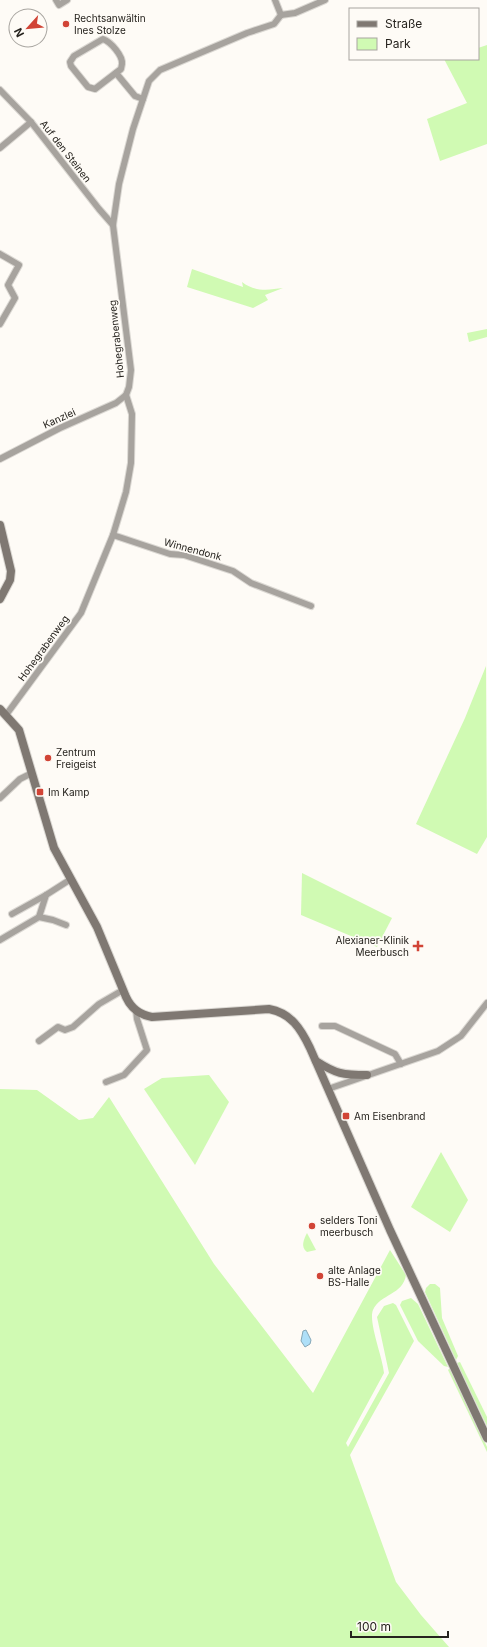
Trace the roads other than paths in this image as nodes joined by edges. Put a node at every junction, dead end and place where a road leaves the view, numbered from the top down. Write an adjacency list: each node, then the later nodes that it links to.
1 (56, 0): 2 (street)
2 (67, 0)
3 (275, 0): 5 (street)
4 (324, 0): 5 (street, Hohegrabenweg)
5 (281, 15): 8 (street, Hohegrabenweg)
6 (116, 73): 6 (street); 8 (street)
7 (0, 90): 9 (street, Auf den Steinen)
8 (143, 99): 11 (street, Hohegrabenweg)
9 (31, 122): 10 (street); 11 (street, Auf den Steinen)
10 (0, 148)
11 (114, 225): 14 (street, Hohegrabenweg)
12 (0, 254): 13 (street)
13 (0, 324)
14 (126, 395): 15 (street, Kanzlei); 17 (street, Hohegrabenweg)
15 (0, 459)
16 (0, 525): 18 (main road)
17 (113, 535): 19 (street, Winnendonk); 20 (street, Hohegrabenweg)
18 (0, 599)
19 (311, 606)
20 (3, 712): 21 (main road)
21 (32, 773): 22 (street); 23 (main road)
22 (0, 798)
23 (71, 879): 24 (street); 29 (main road)
24 (46, 895): 25 (street); 26 (street)
25 (12, 914)
26 (39, 917): 27 (street); 28 (street)
27 (66, 925)
28 (0, 940)
29 (123, 990): 31 (main road); 33 (street)
30 (487, 1003): 35 (street)
31 (136, 1010): 34 (main road); 37 (street)
32 (322, 1026): 35 (street)
33 (39, 1041)
34 (316, 1060): 36 (main road); 38 (main road)
35 (401, 1064): 36 (street)
36 (367, 1075): 38 (street)
37 (106, 1082)
38 (328, 1089): 39 (main road)
39 (487, 1438)

